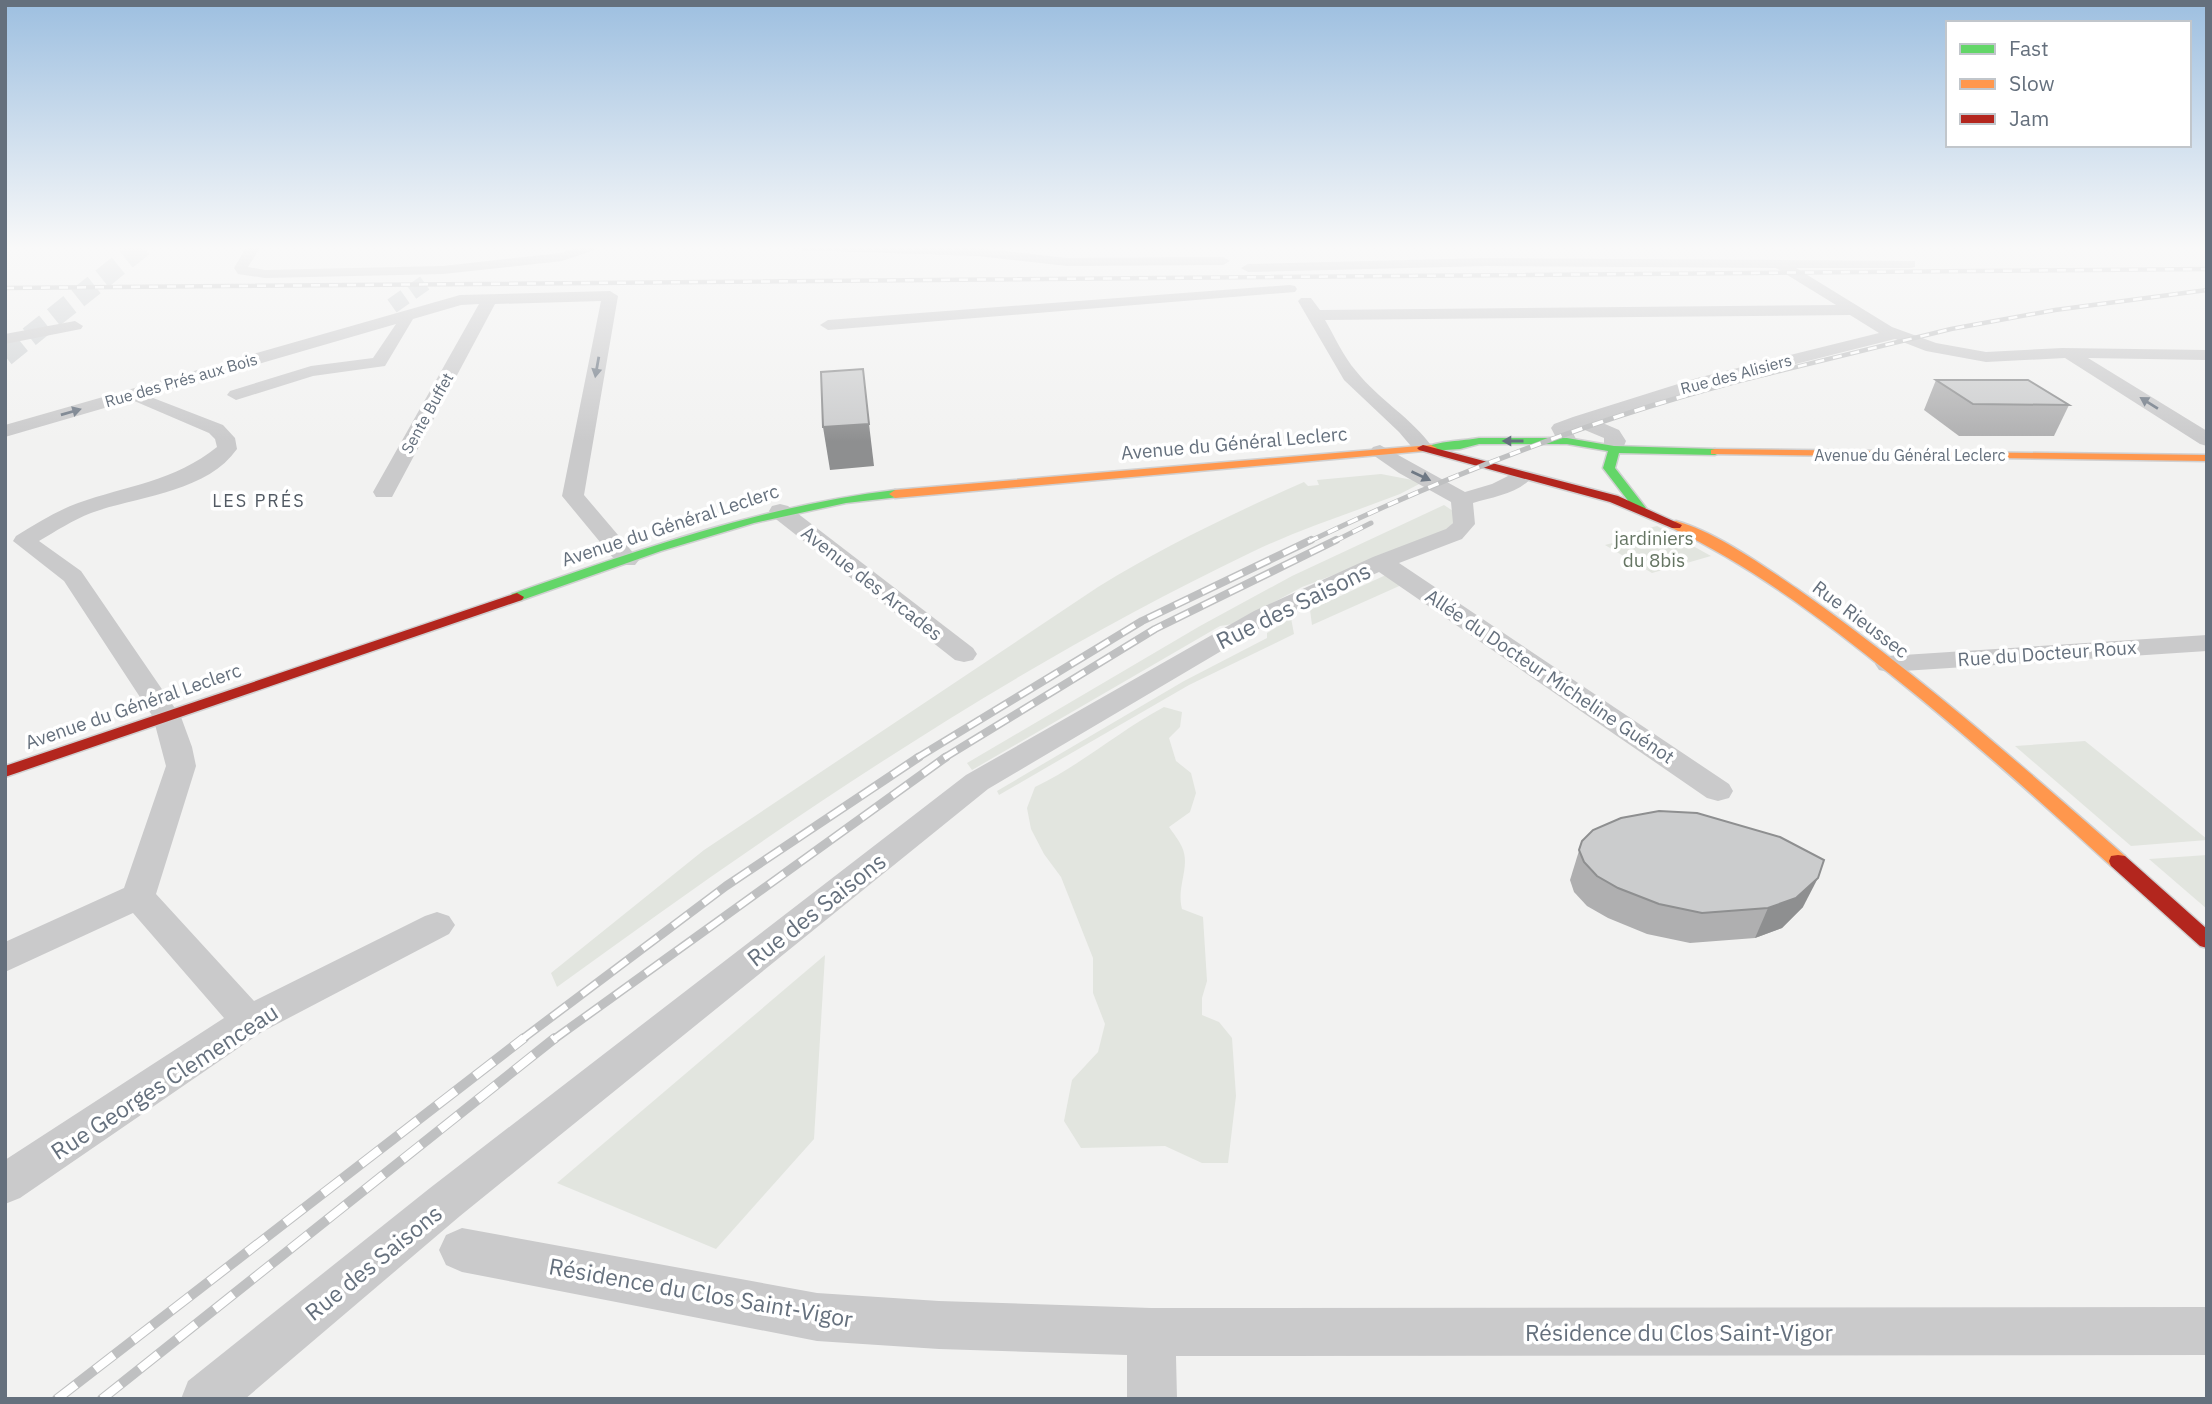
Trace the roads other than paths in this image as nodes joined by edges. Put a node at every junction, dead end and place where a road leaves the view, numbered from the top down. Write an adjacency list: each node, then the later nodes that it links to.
1 (416, 312): 8 (street, Rue des Prés aux Bois)
2 (482, 312): 28 (street, Sente Buffet)
3 (607, 312): 32 (street, Rue des Prés aux Bois, one-way to 32)
4 (1001, 312): 10 (street)
5 (1313, 312): 9 (street)
6 (1716, 312): 9 (street)
7 (1857, 312): 12 (street)
8 (403, 315): 16 (street); 19 (street, Rue des Prés aux Bois, one-way to 8)
9 (1315, 316): 23 (street)
10 (828, 325)
11 (75, 326): 13 (street)
12 (1894, 334): 14 (street); 18 (street, Rue des Alisiers)
13 (5, 339)
14 (2068, 353): 15 (street); 20 (street, one-way to 14)
15 (2207, 355)
16 (236, 395)
17 (140, 399): 37 (street)
18 (1580, 421): 21 (street); 24 (street)
19 (5, 431)
20 (2207, 440)
21 (1567, 441): 22 (main road, Avenue du Général Leclerc, one-way to 22); 24 (main road, Avenue du Général Leclerc)
22 (1460, 446): 23 (main road, Avenue du Général Leclerc); 24 (main road, Avenue du Général Leclerc)
23 (1423, 448): 25 (main road, Avenue du Général Leclerc); 27 (main road, Rue Rieussec)
24 (1614, 449): 26 (main road, Avenue du Général Leclerc); 30 (main road)
25 (1380, 452): 29 (street, one-way to 29); 31 (main road, Avenue du Général Leclerc)
26 (2202, 458)
27 (1523, 476): 29 (street); 30 (main road, Rue Rieussec)
28 (384, 492)
29 (1462, 499): 33 (street, Rue des Saisons)
30 (1640, 508): 36 (main road, Rue Rieussec)
31 (780, 511): 32 (main road, Avenue du Général Leclerc); 35 (street, Avenue des Arcades)
32 (627, 559): 37 (main road, Avenue du Général Leclerc)
33 (1381, 562): 39 (street, Allée du Docteur Micheline Guénot); 49 (street, Rue des Saisons)
34 (2207, 643): 36 (street, Rue du Docteur Roux)
35 (964, 654)
36 (1888, 664): 42 (main road, Rue Rieussec)
37 (167, 717): 38 (main road, Avenue du Général Leclerc); 40 (street)
38 (5, 772)
39 (1718, 791)
40 (138, 896): 43 (street); 44 (street)
41 (438, 925): 44 (street, Rue Georges Clemenceau)
42 (2207, 941)
43 (5, 958)
44 (249, 1021): 45 (street, Rue Georges Clemenceau)
45 (5, 1184)
46 (462, 1250): 48 (street, Résidence du Clos Saint-Vigor)
47 (2207, 1331): 48 (street, Résidence du Clos Saint-Vigor)
48 (1151, 1332): 50 (street)
49 (206, 1399)
50 (1152, 1399)

